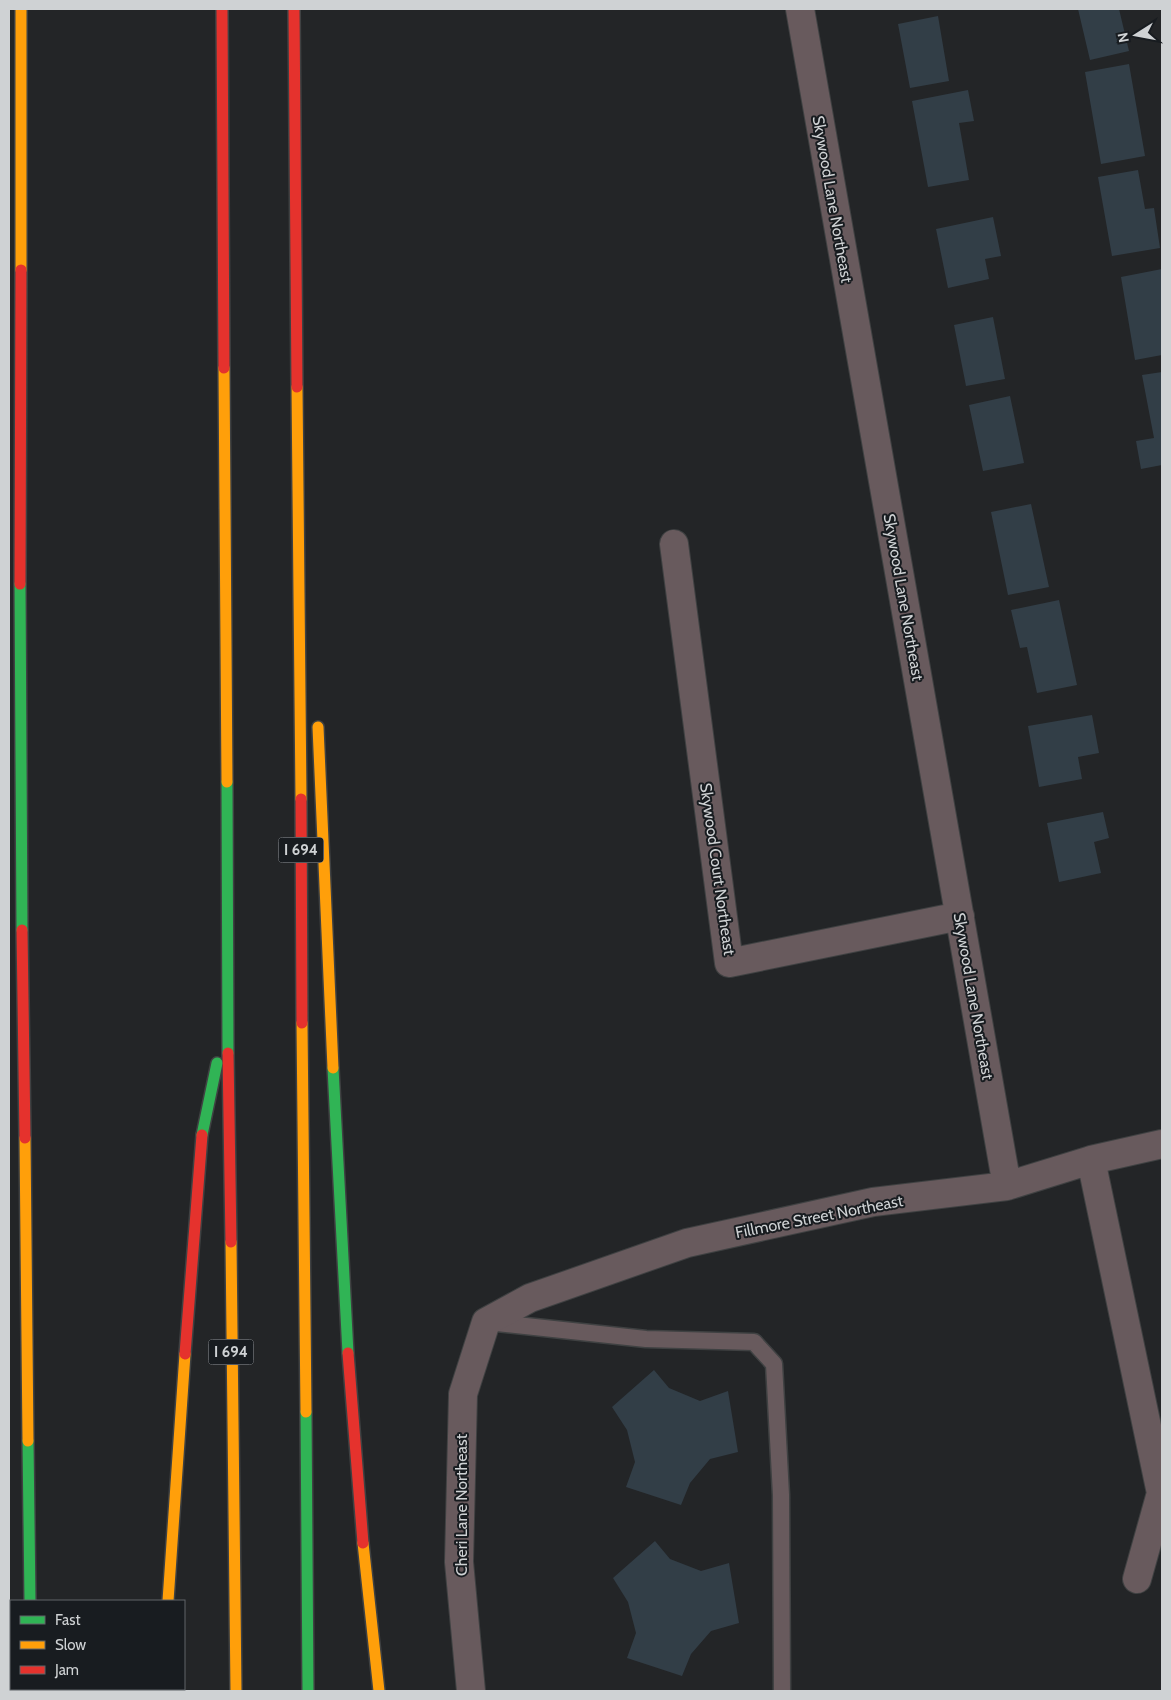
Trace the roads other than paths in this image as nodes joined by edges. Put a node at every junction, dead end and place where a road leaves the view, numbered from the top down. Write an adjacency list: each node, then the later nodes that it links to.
1 (21, 9): 16 (main road)
2 (222, 9): 10 (main road, I 694)
3 (294, 9): 5 (main road, I 694)
4 (800, 9): 9 (street, Skywood Lane Northeast)
5 (296, 162): 6 (main road); 19 (main road, I 694)
6 (310, 508)
7 (674, 544): 9 (street, Skywood Court Northeast)
8 (318, 716): 20 (main road)
9 (960, 916): 13 (street, Skywood Lane Northeast)
10 (228, 1012): 17 (main road); 18 (main road, I 694)
11 (1162, 1144): 12 (street, Fillmore Street Northeast)
12 (1091, 1160): 13 (street, Fillmore Street Northeast); 15 (street)
13 (1007, 1186): 14 (street, Fillmore Street Northeast)
14 (486, 1322): 21 (street, Cheri Lane Northeast); 22 (lane)
15 (1137, 1579)
16 (30, 1600)
17 (168, 1600)
18 (236, 1691)
19 (308, 1691)
20 (379, 1691)
21 (471, 1691)
22 (782, 1691)

